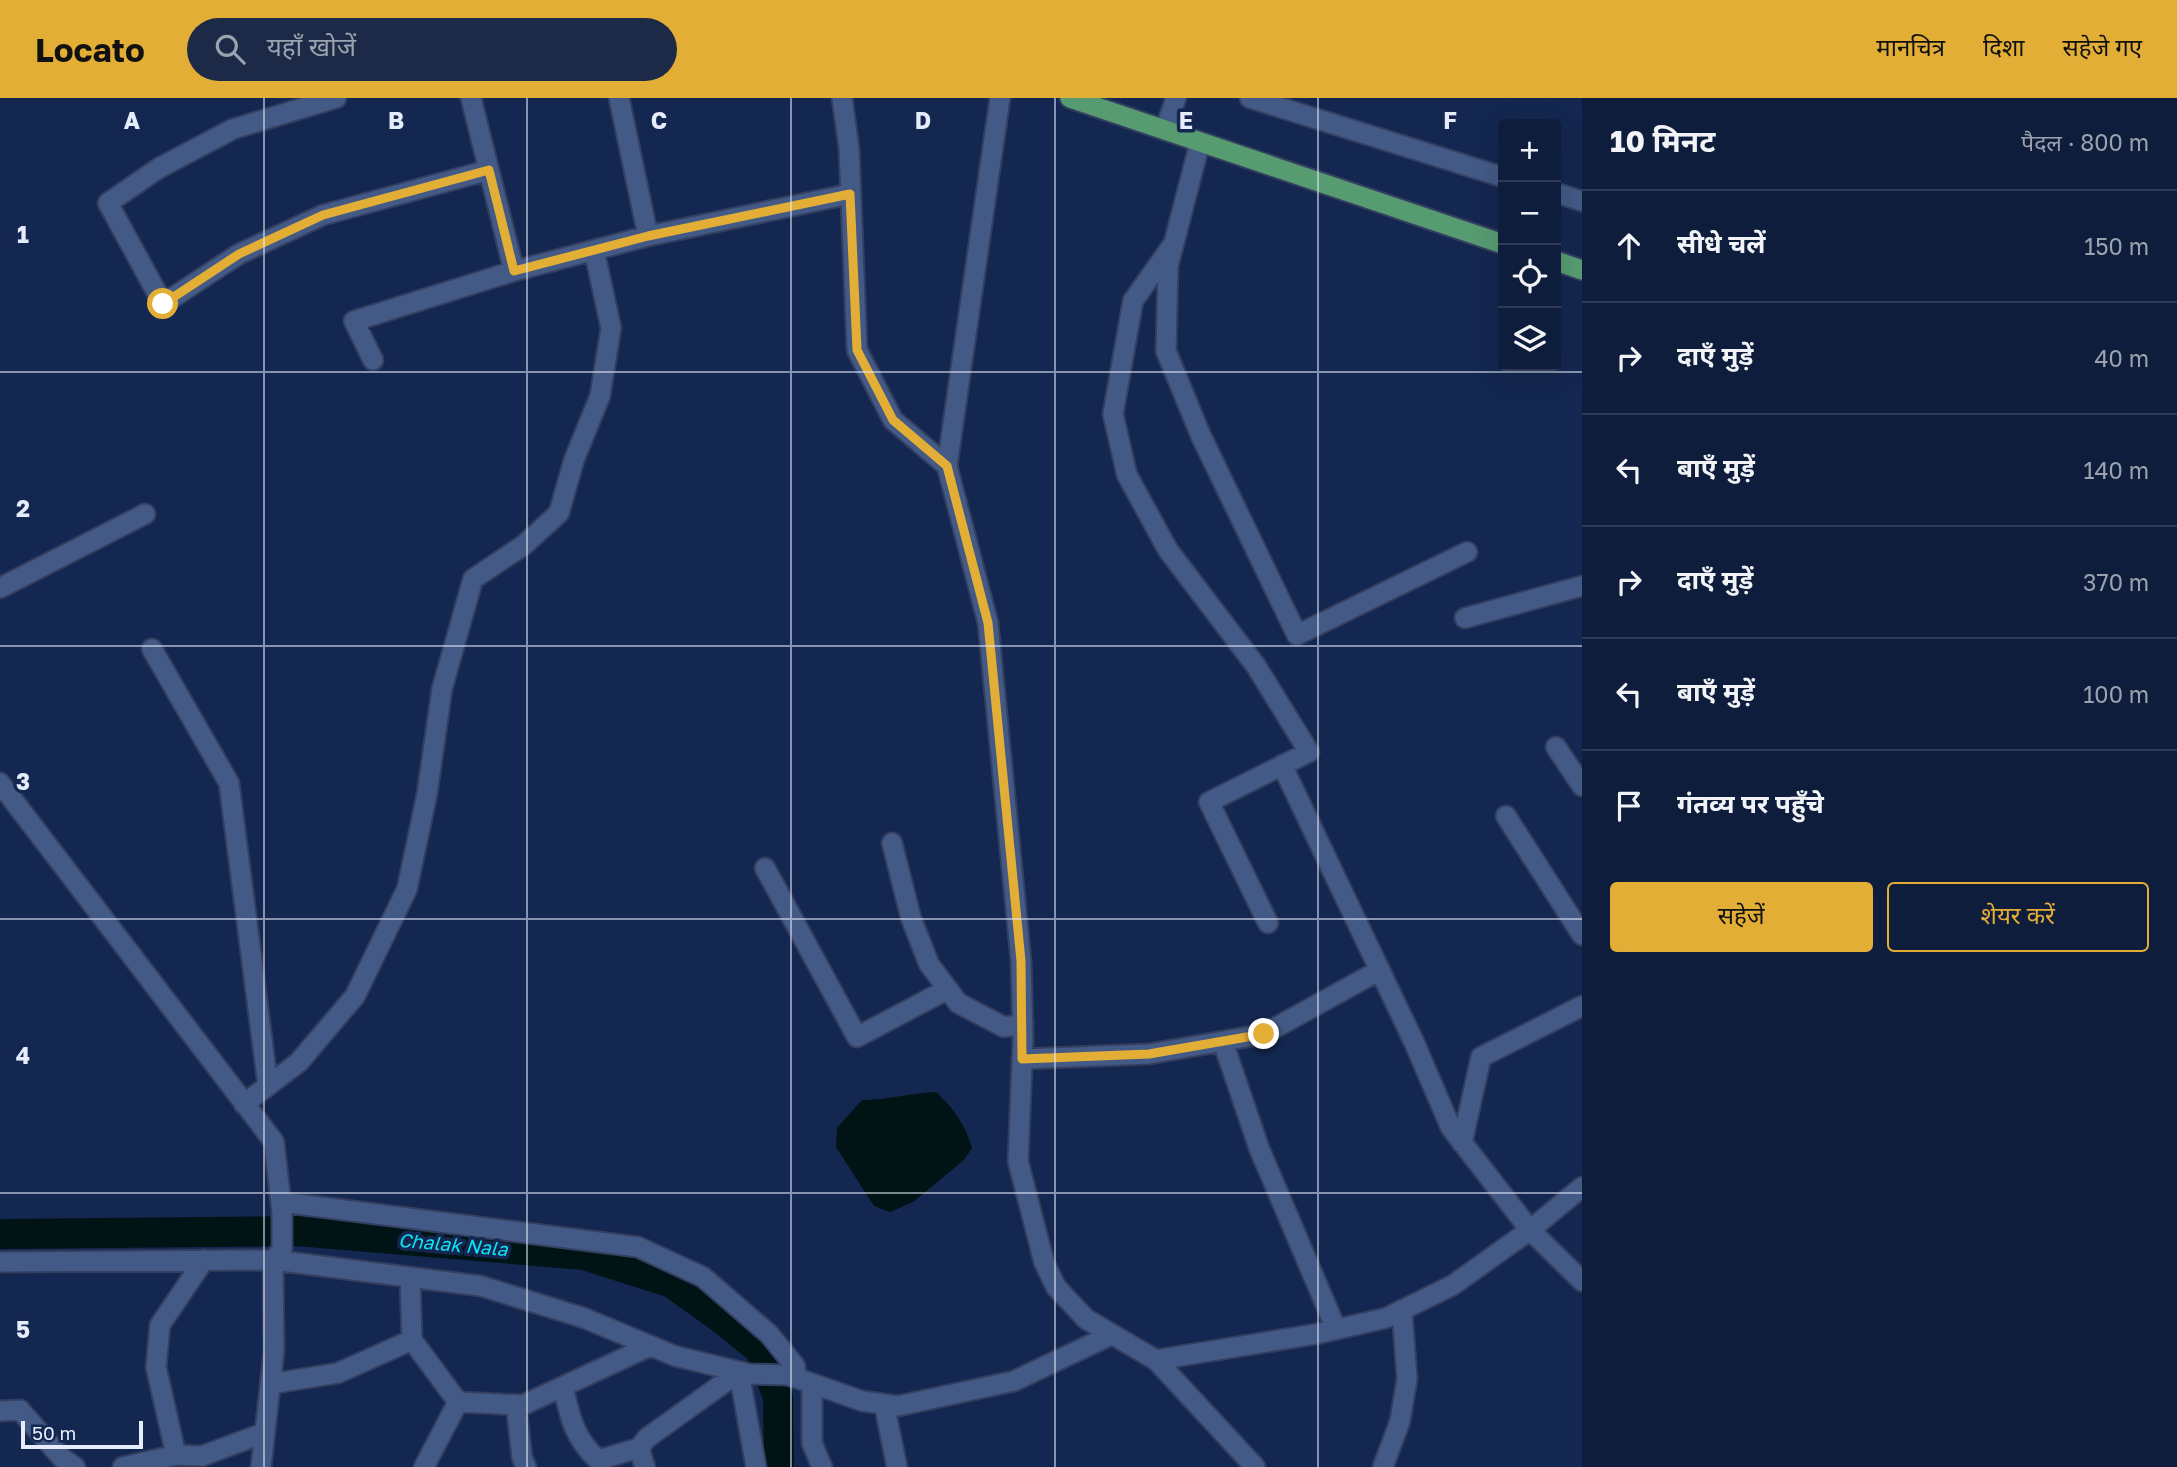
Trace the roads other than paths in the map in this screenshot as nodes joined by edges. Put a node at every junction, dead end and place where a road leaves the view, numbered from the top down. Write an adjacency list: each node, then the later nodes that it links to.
1 (336, 98): 12 (street)
2 (471, 98): 12 (street)
3 (619, 98): 17 (street)
4 (842, 98): 14 (street)
5 (1000, 98): 25 (street)
6 (1070, 98): 10 (main road)
7 (1176, 98): 10 (street)
8 (1250, 98): 9 (street)
9 (1311, 107): 13 (street)
10 (1165, 130): 11 (main road)
11 (1200, 142): 18 (main road); 19 (street)
12 (489, 170): 23 (street)
13 (1498, 175)
14 (850, 194): 17 (street); 25 (street)
15 (1561, 195): 16 (street)
16 (1582, 201)
17 (648, 236): 20 (street)
18 (1498, 242)
19 (1174, 243): 27 (street); 33 (street)
20 (594, 250): 23 (street); 47 (street)
21 (1561, 263): 22 (main road)
22 (1582, 270)
23 (514, 271): 24 (street)
24 (373, 360)
25 (947, 466): 44 (street)
26 (145, 514): 29 (street)
27 (1467, 552)
28 (1582, 586): 30 (street)
29 (0, 589)
30 (1465, 618)
31 (152, 649): 47 (street)
32 (1556, 747): 35 (street)
33 (1282, 765): 39 (street); 41 (street)
34 (0, 783): 48 (street)
35 (1582, 786)
36 (1506, 816): 40 (street)
37 (891, 844): 42 (street)
38 (765, 868): 42 (street)
39 (1268, 923)
40 (1582, 935)
41 (1380, 970): 45 (street); 49 (street)
42 (948, 989): 44 (street)
43 (1582, 1006): 49 (street)
44 (1023, 1024): 46 (street)
45 (1223, 1042): 46 (street); 59 (street)
46 (1022, 1059): 60 (street)
47 (268, 1086): 48 (street)
48 (244, 1104): 51 (street)
49 (1462, 1143): 52 (street)
50 (1582, 1187): 52 (street)
51 (282, 1207): 53 (street); 65 (street)
52 (1530, 1230): 57 (street); 58 (street)
53 (278, 1255): 54 (street); 56 (street); 66 (street)
54 (204, 1260): 55 (street); 73 (street)
55 (0, 1262)
56 (410, 1277): 61 (street); 62 (street)
57 (1582, 1281)
58 (1402, 1310): 59 (street); 84 (street)
59 (1336, 1329): 63 (street)
60 (1111, 1335): 63 (street); 69 (street)
61 (412, 1340): 66 (street); 68 (street)
62 (650, 1346): 64 (street); 67 (street)
63 (1156, 1360): 83 (street)
64 (744, 1373): 65 (street); 74 (street); 80 (street)
65 (799, 1379): 69 (street); 81 (street)
66 (270, 1384): 72 (street)
67 (563, 1387): 70 (street); 74 (street)
68 (458, 1402): 70 (street); 78 (street)
69 (884, 1404): 82 (street)
70 (516, 1405): 79 (street)
71 (0, 1411): 75 (street)
72 (264, 1433): 73 (street); 77 (street)
73 (176, 1455): 76 (street)
74 (642, 1458)
75 (75, 1467)
76 (123, 1467)
77 (261, 1467)
78 (424, 1467)
79 (526, 1467)
80 (756, 1467)
81 (822, 1467)
82 (897, 1467)
83 (1255, 1467)
84 (1383, 1467)

